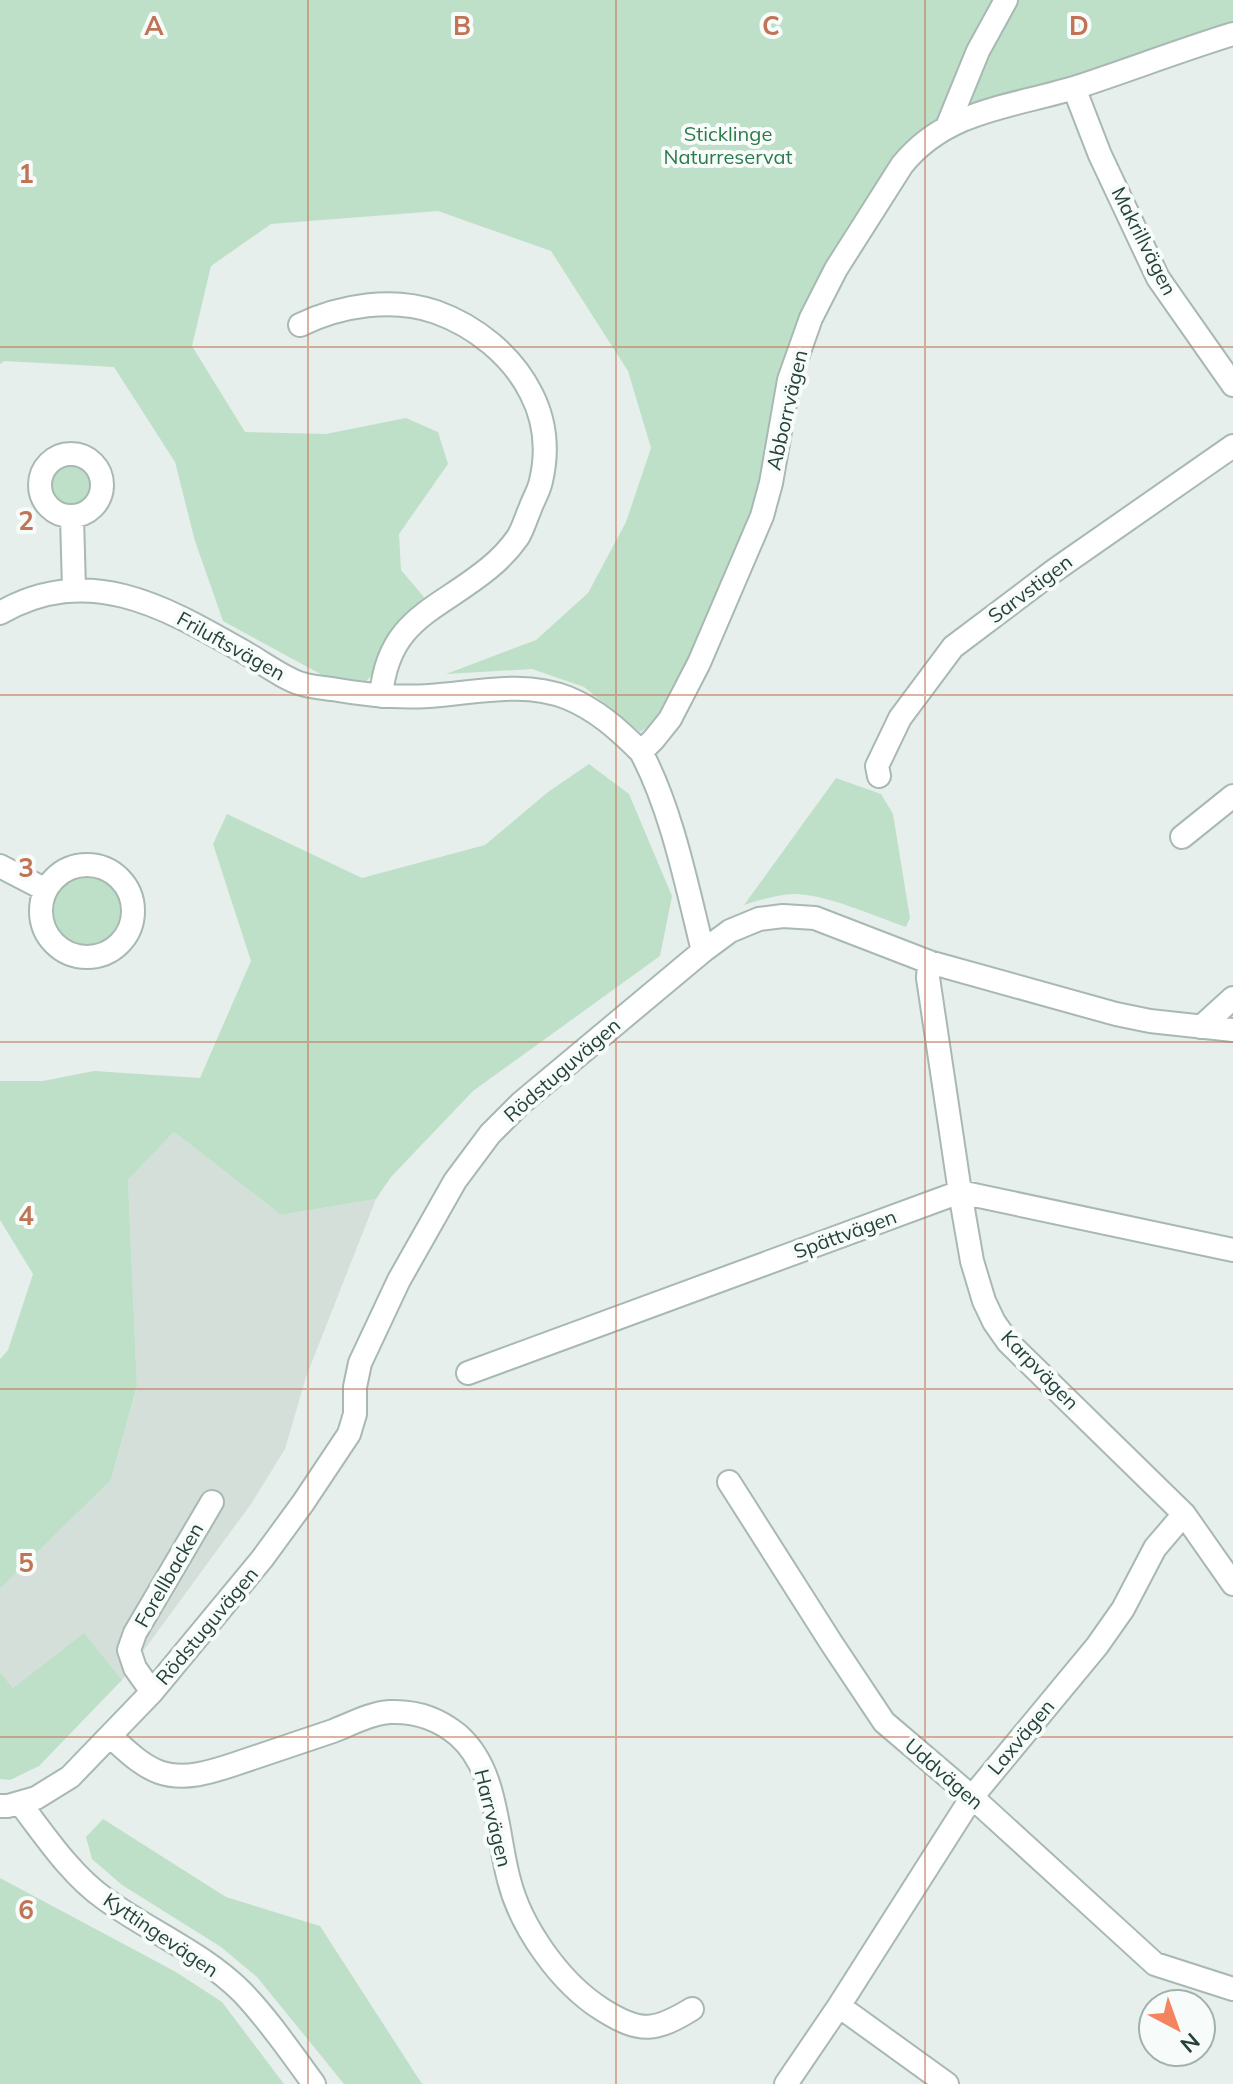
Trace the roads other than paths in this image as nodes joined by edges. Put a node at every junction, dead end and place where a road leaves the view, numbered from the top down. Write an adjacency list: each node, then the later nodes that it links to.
1 (1006, 0): 4 (street)
2 (1233, 34): 3 (street, Abborrvägen)
3 (1074, 88): 4 (street, Abborrvägen); 6 (street, Makrillvägen)
4 (947, 127): 12 (street, Abborrvägen)
5 (300, 325): 11 (street)
6 (1233, 385)
7 (1233, 446): 13 (street, Sarvstigen)
8 (72, 517): 9 (street)
9 (74, 589): 10 (street, Friluftsvägen); 11 (street, Friluftsvägen)
10 (0, 613)
11 (381, 696): 12 (street, Friluftsvägen)
12 (641, 752): 18 (street)
13 (879, 776)
14 (1233, 796): 15 (street)
15 (1182, 837)
16 (0, 866): 17 (street)
17 (46, 890): 17 (street)
18 (703, 951): 19 (street, Rödstuguvägen); 30 (street, Rödstuguvägen)
19 (929, 962): 21 (street, Rödstuguvägen); 23 (street, Karpvägen)
20 (1233, 998): 21 (street)
21 (1201, 1027): 22 (street, Rödstuguvägen)
22 (1233, 1030)
23 (960, 1192): 24 (street); 25 (street, Spättvägen); 28 (street, Karpvägen)
24 (1233, 1250)
25 (468, 1373)
26 (729, 1482): 32 (street, Uddvägen)
27 (212, 1502): 30 (street, Forellbacken)
28 (1184, 1514): 29 (street, Karpvägen); 32 (street, Laxvägen)
29 (1233, 1584)
30 (152, 1692): 31 (street, Rödstuguvägen)
31 (110, 1736): 33 (street, Rödstuguvägen); 36 (street, Harrvägen)
32 (972, 1797): 34 (street, Uddvägen); 35 (street, Laxvägen)
33 (10, 1804): 37 (street, Kyttingevägen)
34 (1233, 1989)
35 (839, 2006): 38 (street, Laxvägen); 39 (street)
36 (692, 2009)
37 (314, 2084)
38 (786, 2084)
39 (947, 2084)

